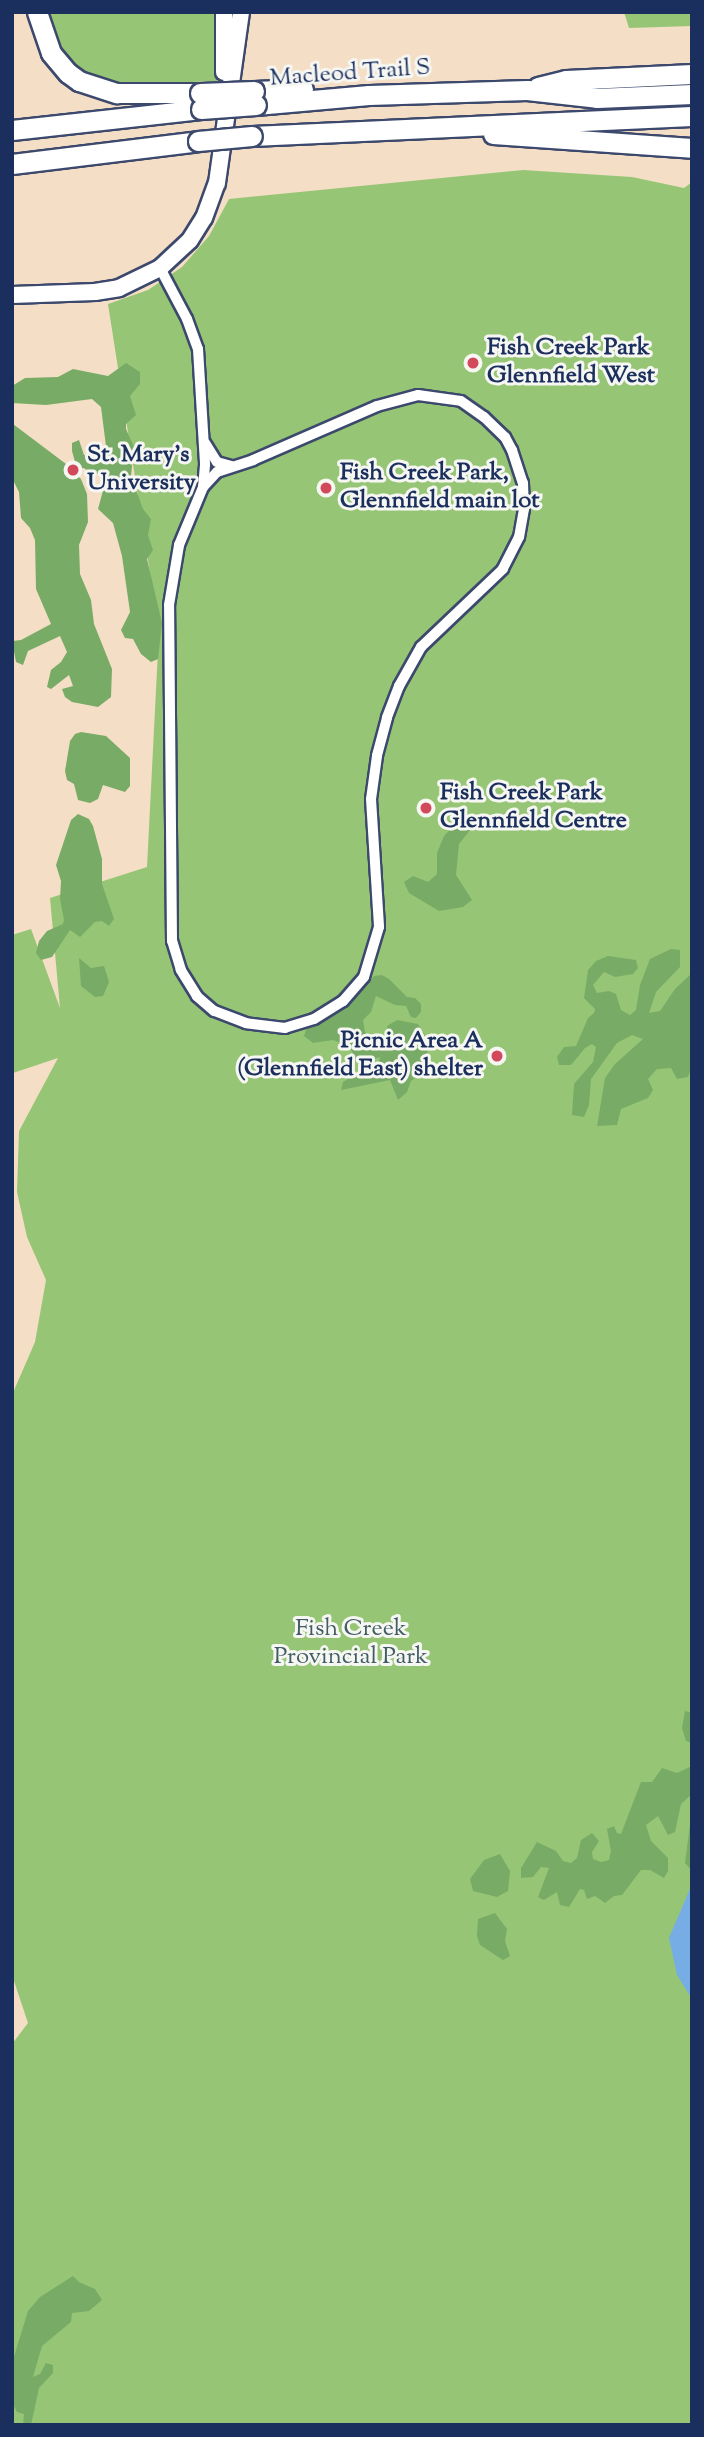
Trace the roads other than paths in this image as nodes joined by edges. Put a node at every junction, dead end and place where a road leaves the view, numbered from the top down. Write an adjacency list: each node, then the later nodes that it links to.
1 (37, 12): 5 (highway)
2 (45, 12): 5 (highway)
3 (224, 12): 11 (street)
4 (241, 12): 11 (street)
5 (44, 33): 9 (highway)
6 (692, 74): 7 (highway)
7 (527, 90): 8 (highway, Macleod Trail S); 9 (highway, Macleod Trail S, bridge)
8 (692, 94)
9 (200, 101): 13 (highway, Macleod Trail S)
10 (692, 116): 12 (highway)
11 (224, 120): 16 (street)
12 (469, 125): 14 (highway); 15 (highway, bridge)
13 (12, 130)
14 (692, 148)
15 (12, 164)
16 (160, 268): 17 (street); 18 (street)
17 (12, 295)
18 (203, 438): 19 (street); 20 (street)
19 (240, 465): 20 (street); 20 (street)
20 (202, 487)

